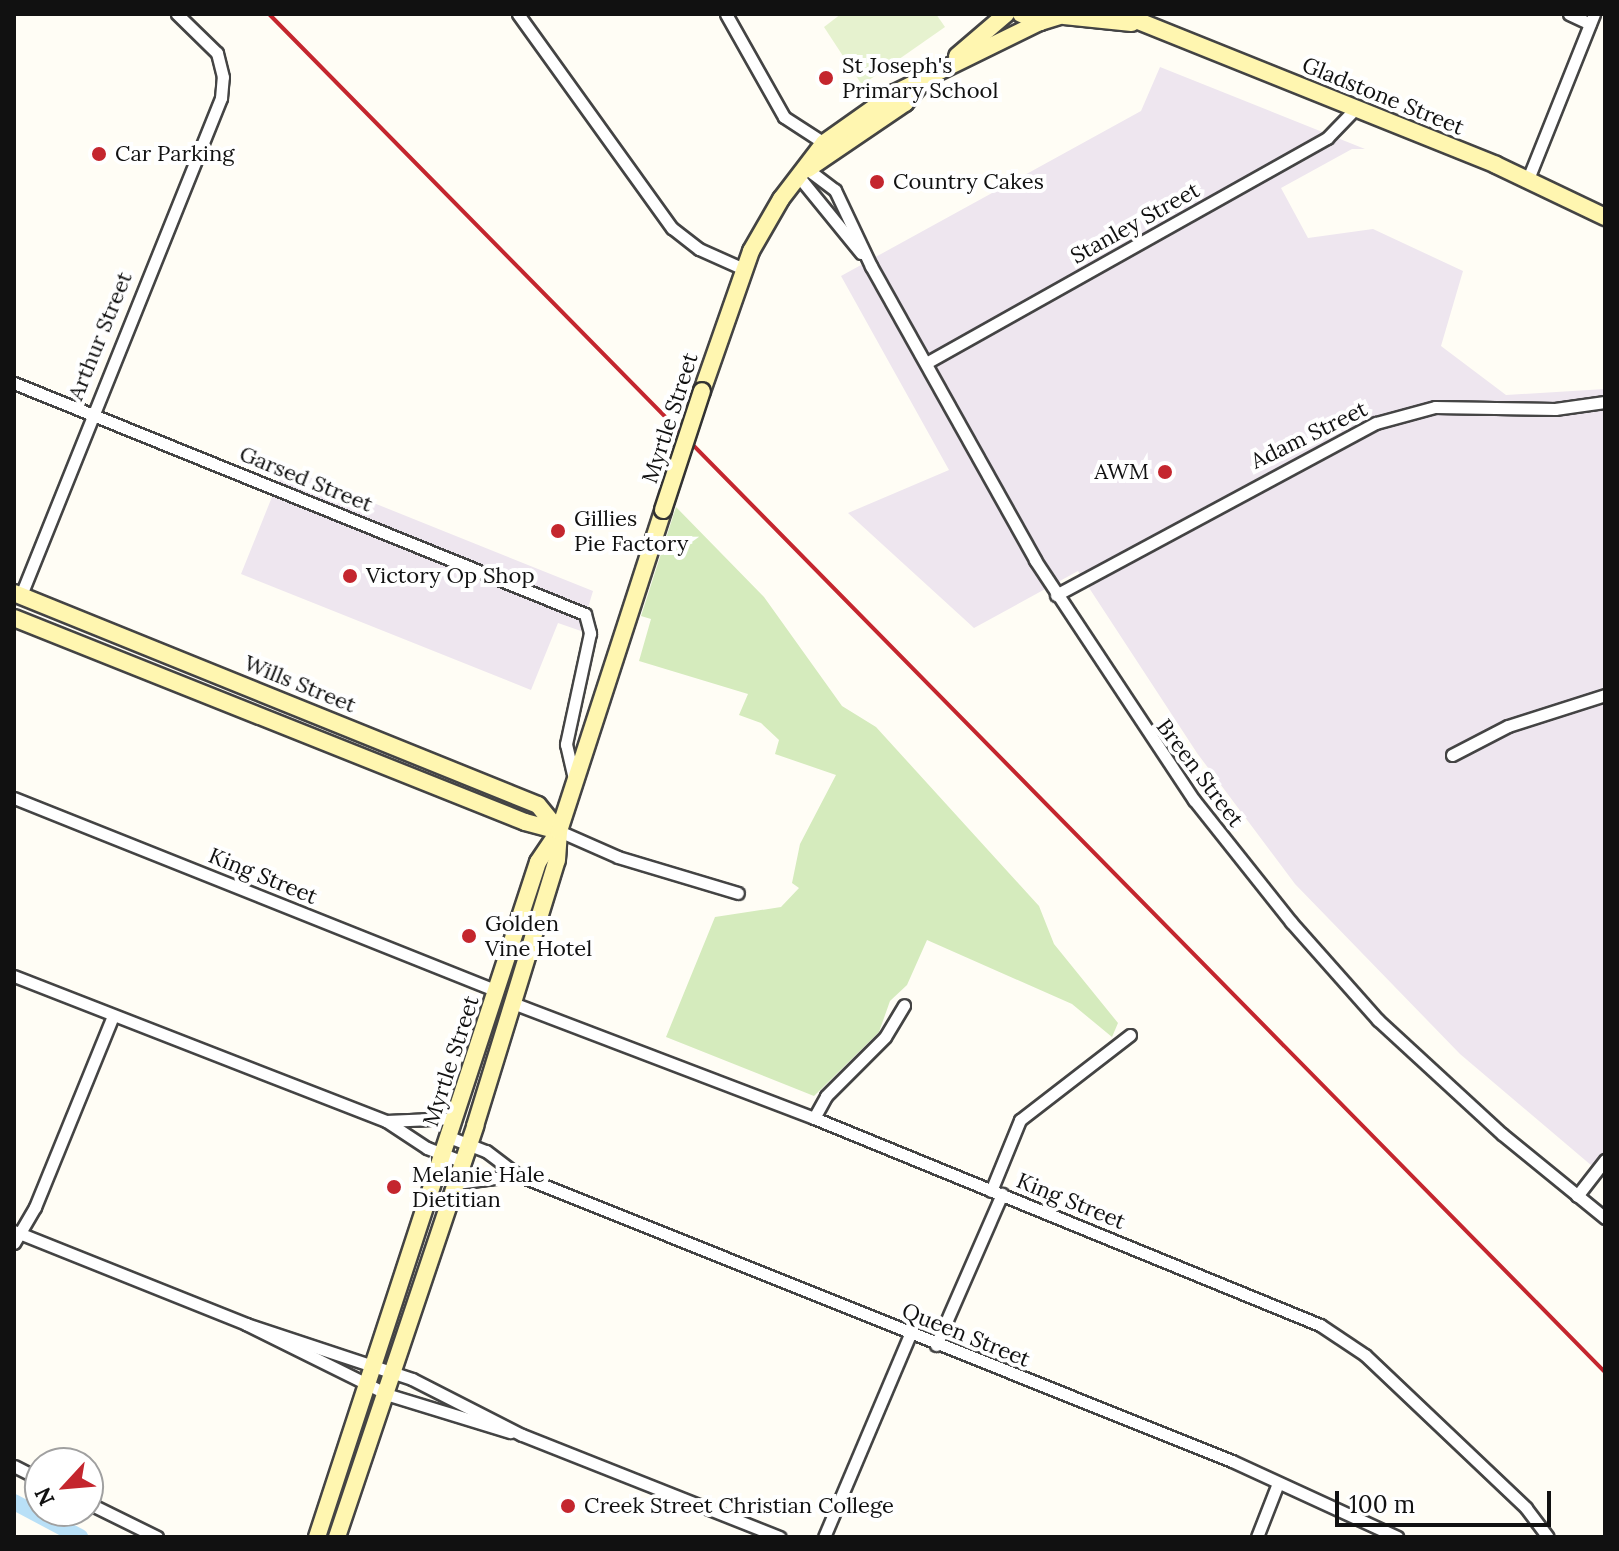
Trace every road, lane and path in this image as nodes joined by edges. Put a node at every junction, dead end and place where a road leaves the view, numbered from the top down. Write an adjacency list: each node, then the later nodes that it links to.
1 (177, 14): 23 (street, Arthur Street)
2 (518, 14): 19 (street)
3 (726, 14): 14 (street)
4 (1006, 14): 12 (main road, Myrtle Street)
5 (1021, 14): 10 (main road)
6 (1121, 14): 11 (main road, Gladstone Street)
7 (1569, 14): 9 (street)
8 (1066, 15): 10 (main road, Myrtle Street); 11 (main road, Gladstone Street)
9 (1592, 19): 16 (street)
10 (1040, 22): 12 (main road, Myrtle Street)
11 (1141, 25): 13 (main road, Gladstone Street)
12 (921, 84): 14 (main road, Myrtle Street); 15 (main road, Myrtle Street)
13 (1355, 109): 16 (main road, Gladstone Street); 20 (street, Stanley Street)
14 (824, 143): 15 (main road, Myrtle Street)
15 (803, 173): 18 (street, Breen Street); 18 (street, Breen Street); 19 (main road, Myrtle Street)
16 (1528, 179): 17 (main road, Gladstone Street)
17 (1605, 217)
18 (871, 266): 20 (street, Breen Street)
19 (744, 269): 29 (main road, Myrtle Street, bridge)
20 (926, 363): 24 (street, Breen Street)
21 (14, 383): 23 (street, Garsed Street)
22 (1605, 402): 24 (street, Adam Street)
23 (93, 414): 25 (street, Arthur Street); 29 (street, Garsed Street)
24 (1056, 595): 50 (street, Breen Street)
25 (16, 600): 31 (main road, Wills Street)
26 (14, 618): 31 (main road, Wills Street)
27 (1605, 695): 28 (street)
28 (1452, 755)
29 (575, 783): 31 (main road, Myrtle Street)
30 (14, 798): 34 (street, King Street)
31 (559, 831): 32 (street, Wills Street); 34 (main road, Myrtle Street); 35 (main road, Myrtle Street)
32 (738, 893)
33 (14, 976): 37 (street)
34 (497, 991): 39 (main road, Myrtle Street)
35 (513, 1003): 40 (street, King Street); 43 (main road, Myrtle Street)
36 (904, 1005): 40 (street)
37 (113, 1016): 41 (street); 52 (street)
38 (1130, 1035): 49 (street)
39 (455, 1118): 41 (street); 42 (main road, Myrtle Street)
40 (814, 1118): 49 (street, King Street)
41 (386, 1121): 44 (street)
42 (449, 1137): 43 (street, Queen Street); 44 (main road, Myrtle Street)
43 (469, 1144): 46 (main road, Myrtle Street); 47 (street, Queen Street)
44 (444, 1155): 46 (street); 56 (main road, Myrtle Street)
45 (1605, 1160): 50 (street)
46 (464, 1162): 48 (main road, Myrtle Street)
47 (518, 1175): 48 (street, Queen Street); 54 (street, Queen Street)
48 (456, 1183): 57 (main road, Myrtle Street)
49 (996, 1192): 55 (street); 70 (street, King Street)
50 (1577, 1196): 51 (street, Breen Street)
51 (1605, 1218)
52 (16, 1236): 53 (street)
53 (246, 1324): 56 (street); 58 (street)
54 (910, 1334): 55 (street, Queen Street); 67 (street)
55 (936, 1345): 61 (street, Queen Street)
56 (374, 1364): 57 (street); 58 (main road, Myrtle Street)
57 (395, 1372): 59 (main road, Myrtle Street); 60 (street)
58 (367, 1386): 59 (street); 64 (main road, Myrtle Street)
59 (389, 1395): 60 (street); 65 (main road, Myrtle Street)
60 (522, 1435): 66 (street)
61 (1278, 1483): 68 (street); 69 (street, Queen Street)
62 (104, 1511): 63 (street)
63 (157, 1537)
64 (317, 1537)
65 (337, 1537)
66 (779, 1537)
67 (824, 1537)
68 (1257, 1537)
69 (1397, 1537)
70 (1548, 1537)

